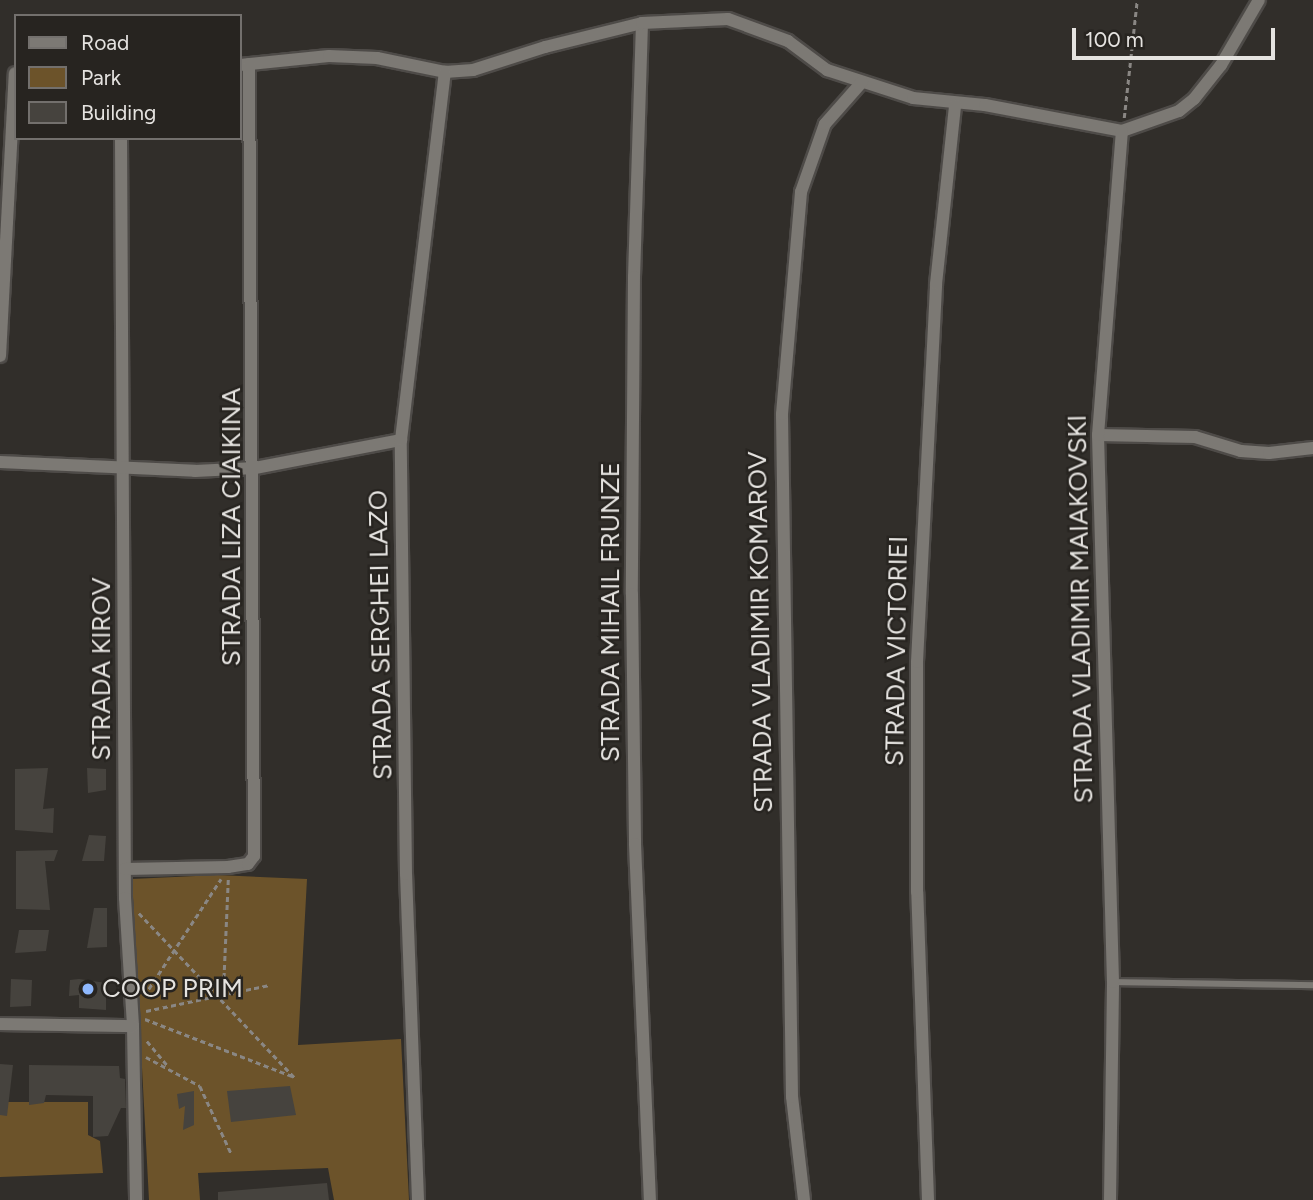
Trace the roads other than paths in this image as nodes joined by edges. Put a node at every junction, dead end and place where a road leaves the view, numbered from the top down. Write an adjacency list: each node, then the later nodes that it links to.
1 (1259, 0): 8 (street)
2 (642, 23): 4 (street); 5 (street); 26 (street, STRADA MIHAIL FRUNZE)
3 (244, 64): 4 (street); 18 (street, STRADA LIZA CIAIKINA)
4 (445, 72): 14 (street, STRADA SERGHEI LAZO)
5 (862, 82): 7 (street); 27 (street, STRADA VLADIMIR KOMAROV)
6 (14, 84): 10 (street)
7 (955, 105): 8 (street); 28 (street, STRADA VICTORIEI)
8 (1122, 131): 13 (street, STRADA VLADIMIR MAIAKOVSKI)
9 (121, 140): 17 (street, STRADA KIROV)
10 (3, 205): 11 (street)
11 (0, 330): 12 (street)
12 (0, 356)
13 (1098, 435): 15 (street); 20 (street, STRADA VLADIMIR MAIAKOVSKI)
14 (401, 440): 18 (street); 25 (street, STRADA SERGHEI LAZO)
15 (1313, 449)
16 (0, 462): 17 (street)
17 (125, 468): 18 (street); 19 (street, STRADA KIROV)
18 (255, 468): 19 (street, STRADA LIZA CIAIKINA)
19 (125, 869): 22 (street, STRADA KIROV)
20 (1113, 982): 21 (lane); 29 (street, STRADA VLADIMIR MAIAKOVSKI)
21 (1313, 985)
22 (133, 1020): 23 (street); 24 (street, STRADA KIROV)
23 (0, 1024)
24 (136, 1200)
25 (418, 1200)
26 (650, 1200)
27 (804, 1200)
28 (928, 1200)
29 (1110, 1200)

